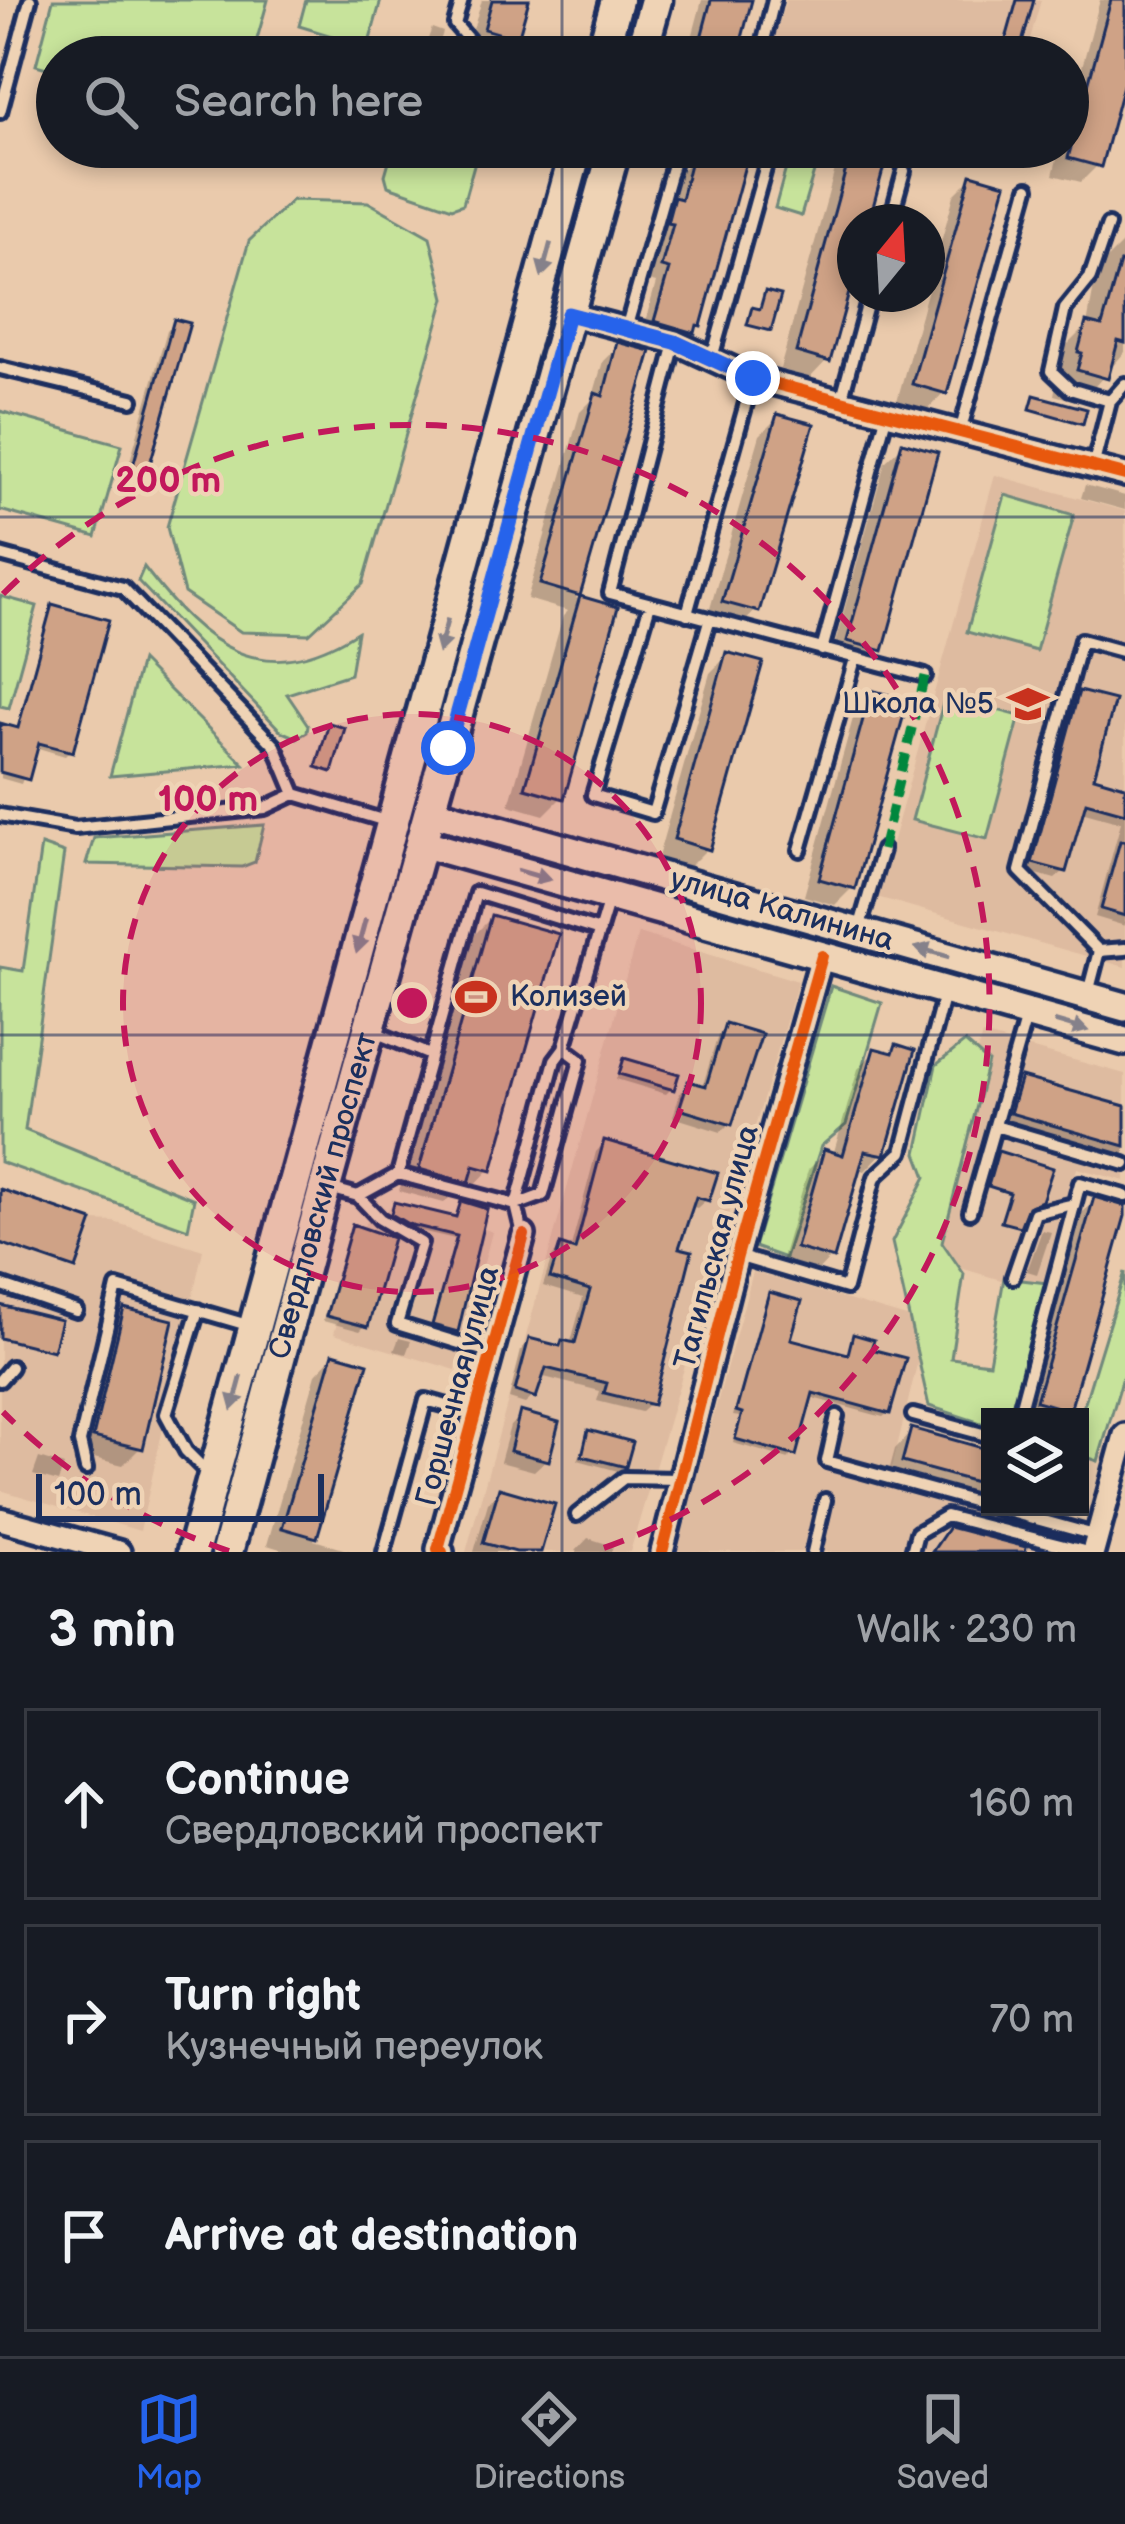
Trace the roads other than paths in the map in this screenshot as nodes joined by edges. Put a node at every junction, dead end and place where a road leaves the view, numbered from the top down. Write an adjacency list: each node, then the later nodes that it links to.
1 (30, 0): 10 (lane)
2 (462, 0): 6 (lane)
3 (617, 0): 7 (main road)
4 (656, 0): 8 (main road)
5 (774, 0): 9 (lane)
6 (465, 36)
7 (608, 36)
8 (646, 36)
9 (765, 36)
10 (0, 112)
11 (571, 168): 45 (main road, Свердловский проспект, one-way to 45)
12 (609, 168): 20 (main road, Свердловский проспект)
13 (672, 168): 21 (lane)
14 (765, 168): 23 (lane)
15 (904, 171): 17 (lane)
16 (1028, 188): 31 (lane)
17 (895, 204)
18 (1108, 225): 28 (lane)
19 (865, 312): 29 (lane)
20 (568, 314): 21 (street); 43 (main road, Свердловский проспект)
21 (626, 329): 22 (street)
22 (675, 342): 23 (street); 35 (lane)
23 (712, 358): 25 (street)
24 (0, 368): 27 (lane)
25 (753, 378): 29 (street); 36 (lane)
26 (1125, 385): 28 (lane)
27 (132, 400)
28 (1110, 401): 32 (lane)
29 (841, 403): 30 (street)
30 (887, 413): 31 (street); 38 (lane)
31 (959, 432): 32 (street)
32 (1093, 467): 33 (street)
33 (1125, 475)
34 (0, 556): 42 (lane)
35 (650, 604): 36 (lane); 37 (lane)
36 (687, 614): 37 (lane)
37 (710, 621): 38 (lane)
38 (822, 650): 40 (lane)
39 (1125, 652): 53 (lane)
40 (855, 659): 41 (lane); 47 (lane)
41 (925, 676)
42 (295, 794): 44 (lane); 45 (lane)
43 (430, 811): 45 (main road); 46 (main road, Свердловский проспект); 51 (main road, улица Калинина)
44 (0, 815)
45 (392, 823): 46 (main road); 78 (main road, Свердловский проспект, one-way to 78)
46 (421, 843): 49 (main road, улица Калинина, one-way to 49); 59 (main road, Свердловский проспект)
47 (800, 850)
48 (882, 850): 51 (lane)
49 (610, 896): 50 (lane); 54 (main road, улица Калинина)
50 (600, 931): 61 (lane); 62 (lane)
51 (858, 932): 56 (main road, улица Калинина, one-way to 51)
52 (1125, 949): 53 (lane)
53 (1099, 951): 56 (lane)
54 (822, 956): 55 (main road, улица Калинина); 73 (street, Тагильская улица)
55 (945, 991): 58 (main road, улица Калинина); 73 (lane)
56 (1087, 996): 57 (main road, улица Калинина)
57 (1125, 1007)
58 (1027, 1014): 60 (main road, улица Калинина, one-way to 60); 63 (lane)
59 (368, 1030): 62 (lane); 66 (main road, Свердловский проспект)
60 (1125, 1042)
61 (564, 1048): 70 (lane); 70 (lane)
62 (430, 1055): 65 (lane)
63 (995, 1126): 64 (lane); 71 (lane)
64 (1125, 1164)
65 (398, 1174): 67 (lane); 70 (lane)
66 (325, 1187): 67 (lane); 98 (main road, Свердловский проспект)
67 (358, 1196): 79 (lane)
68 (1125, 1196): 69 (lane)
69 (1074, 1204): 74 (lane); 82 (lane)
70 (516, 1205): 72 (lane)
71 (970, 1212)
72 (524, 1235): 79 (street, Горшечная улица)
73 (737, 1256): 90 (street, Тагильская улица)
74 (1013, 1277)
75 (0, 1285): 77 (lane)
76 (197, 1310): 78 (lane); 88 (lane); 89 (lane)
77 (76, 1311)
78 (255, 1327): 89 (main road, Свердловский проспект, one-way to 89)
79 (492, 1353): 83 (street, Горшечная улица)
80 (11, 1366): 81 (lane)
81 (0, 1379)
82 (1020, 1408)
83 (476, 1414): 99 (street, Горшечная улица); 102 (lane)
84 (913, 1415): 86 (lane)
85 (837, 1416): 92 (lane)
86 (981, 1434)
87 (1125, 1435): 97 (street)
88 (86, 1468)
89 (213, 1478): 101 (main road, Свердловский проспект)
90 (682, 1479): 93 (lane); 103 (street, Тагильская улица)
91 (825, 1500): 104 (lane)
92 (981, 1504)
93 (578, 1515)
94 (1014, 1516): 97 (lane)
95 (0, 1519): 100 (street)
96 (1048, 1547): 97 (lane); 105 (lane)
97 (1093, 1547)
98 (233, 1550)
99 (440, 1551)
100 (119, 1552)
101 (194, 1552)
102 (384, 1552)
103 (662, 1552)
104 (813, 1552)
105 (912, 1552)

